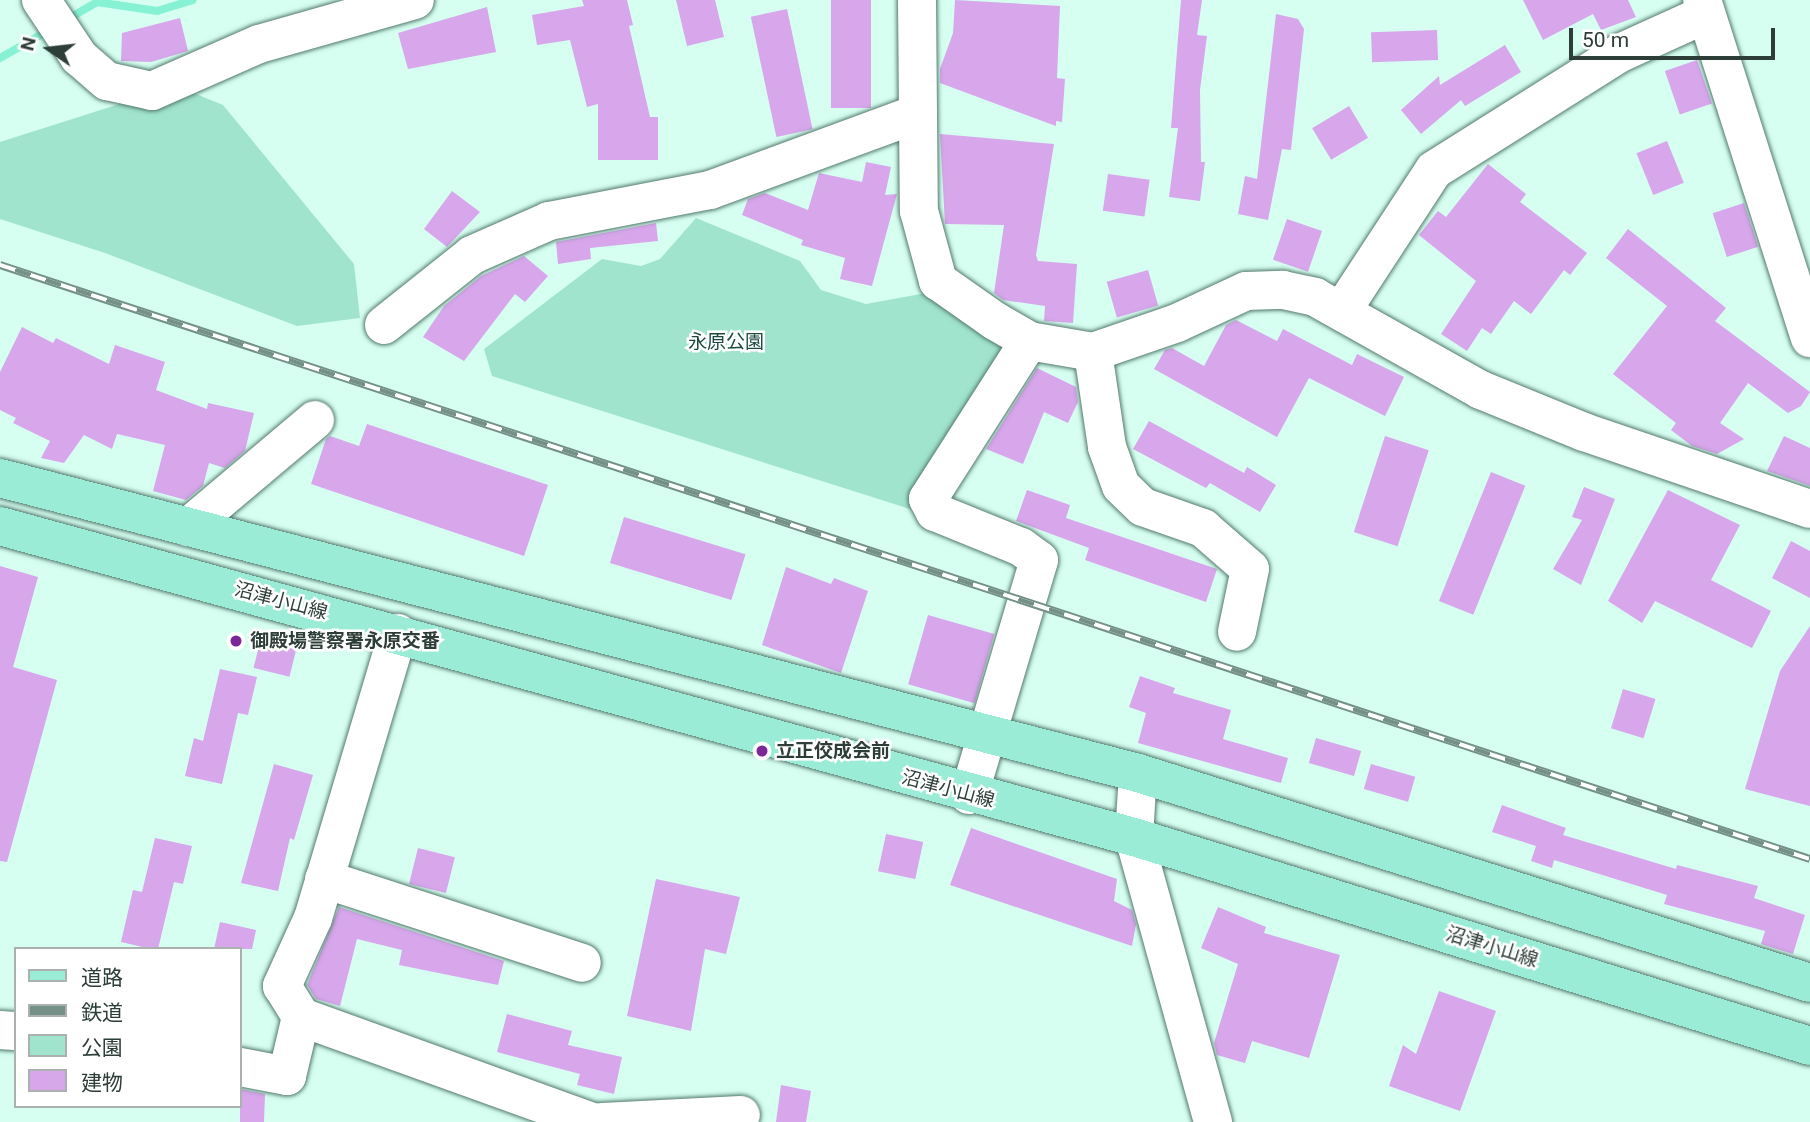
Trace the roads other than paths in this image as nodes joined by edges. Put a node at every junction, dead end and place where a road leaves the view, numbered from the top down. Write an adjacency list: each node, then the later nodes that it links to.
1 (41, 0): 2 (street)
2 (415, 0)
3 (917, 0): 5 (street)
4 (1704, 7): 6 (street); 8 (street)
5 (917, 114): 7 (street); 9 (street)
6 (1343, 309): 10 (street); 13 (street)
7 (384, 325)
8 (1810, 338)
9 (1029, 341): 10 (street); 18 (street)
10 (1093, 352): 16 (street)
11 (315, 420): 15 (street)
12 (0, 478): 15 (main road)
13 (1810, 509)
14 (0, 526): 17 (main road, 沼津小山線)
15 (188, 527): 18 (main road)
16 (1237, 632)
17 (398, 633): 20 (main road, 沼津小山線); 22 (street)
18 (988, 732): 19 (main road); 20 (street)
19 (1138, 773): 21 (street); 24 (main road)
20 (969, 795): 21 (main road, 沼津小山線)
21 (1134, 837): 26 (main road, 沼津小山線); 31 (street)
22 (324, 879): 23 (street); 25 (street)
23 (582, 963)
24 (1810, 983)
25 (301, 1017): 27 (street); 29 (street)
26 (1810, 1046)
27 (242, 1067)
28 (741, 1115): 30 (street)
29 (593, 1122)
30 (602, 1122)
31 (1213, 1122)

